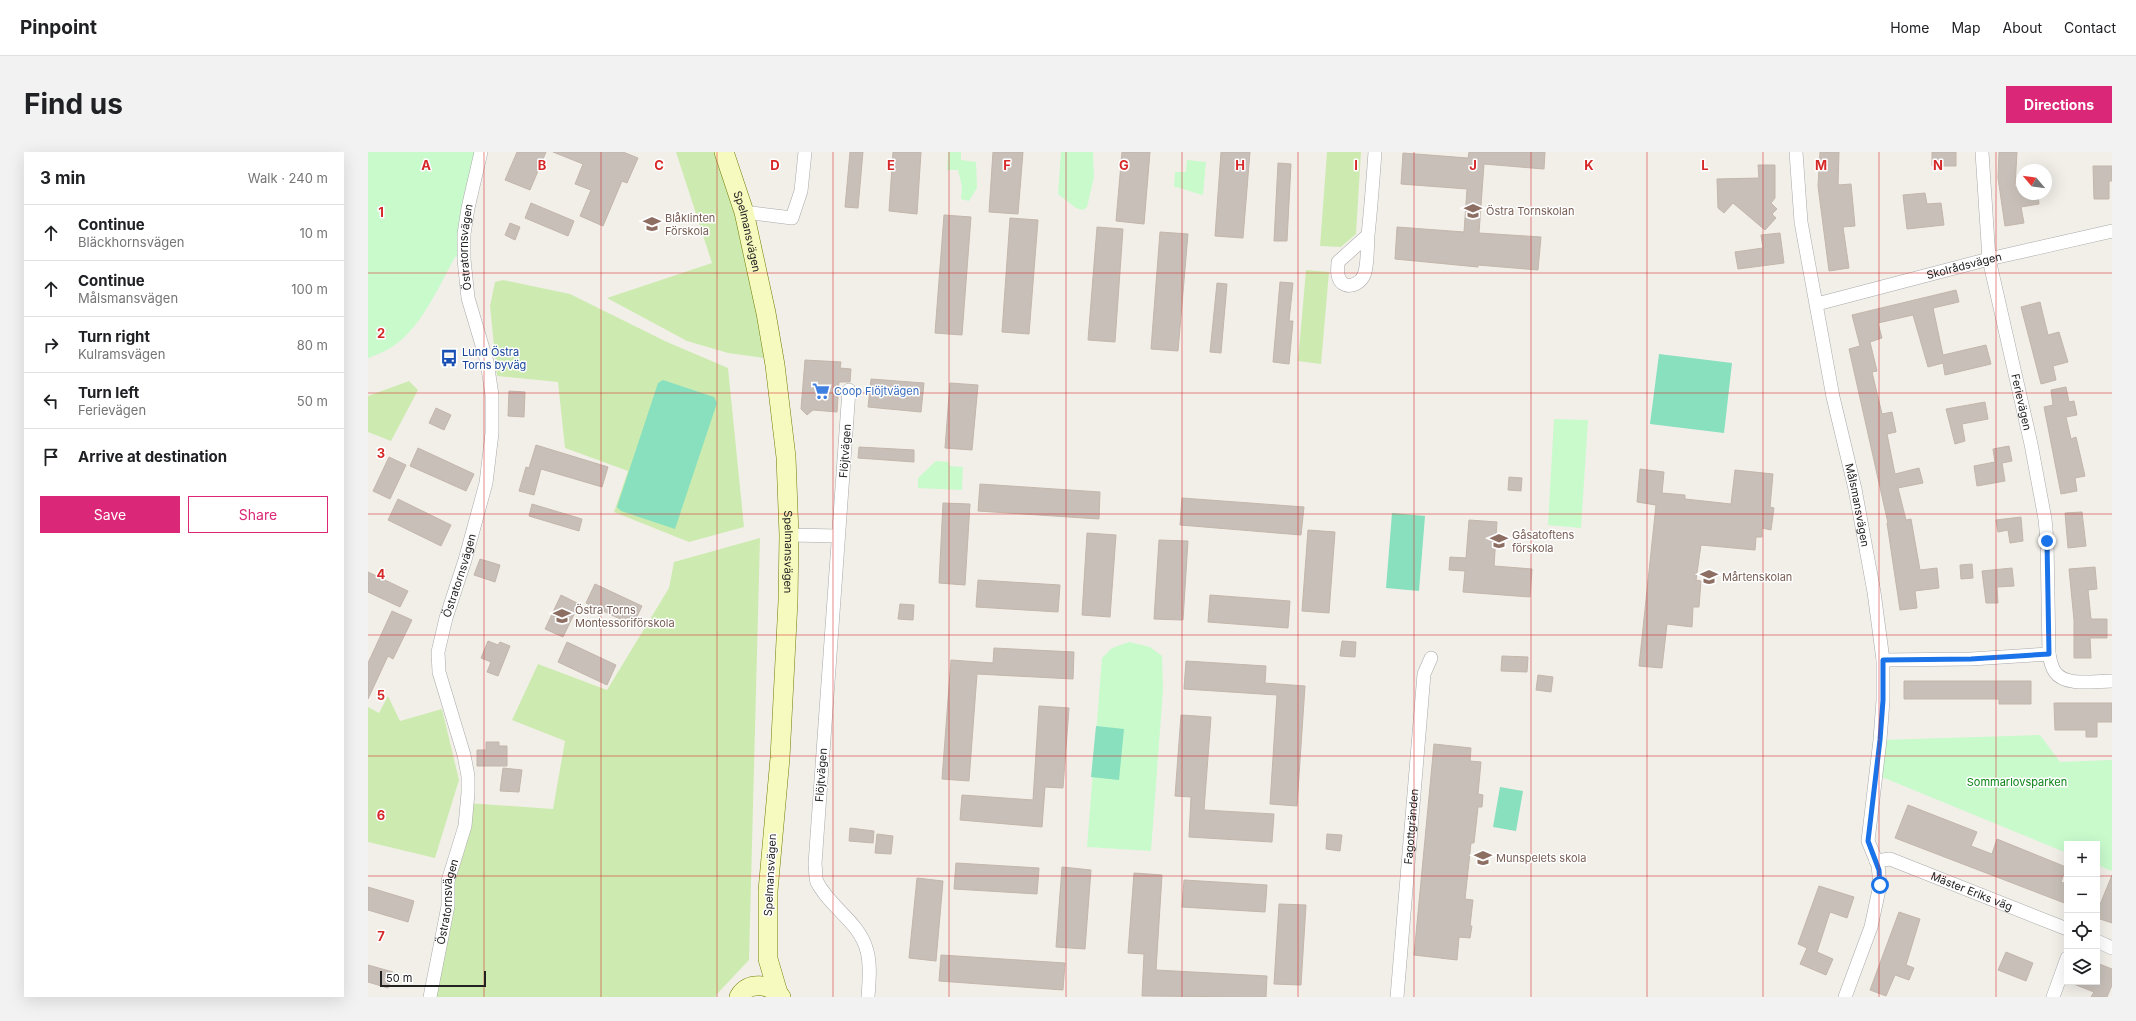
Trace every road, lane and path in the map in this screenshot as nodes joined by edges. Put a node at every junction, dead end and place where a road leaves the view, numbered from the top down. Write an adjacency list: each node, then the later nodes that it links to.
1 (481, 152): 27 (street, Östratornsvägen)
2 (724, 152): 7 (main road, Spelmansvägen)
3 (806, 152): 7 (street)
4 (1375, 152): 9 (street)
5 (1796, 152): 11 (street, Målsmansvägen)
6 (1982, 152): 10 (street, Ferievägen)
7 (744, 212): 13 (main road, Spelmansvägen)
8 (2112, 231): 10 (street, Skolrådsvägen)
9 (1368, 235)
10 (1989, 259): 11 (street, Skolrådsvägen); 15 (street, Ferievägen)
11 (1817, 304): 17 (street, Målsmansvägen)
12 (849, 390): 14 (street, Flöjtvägen)
13 (789, 535): 14 (street); 23 (main road, Spelmansvägen)
14 (838, 536): 29 (street, Flöjtvägen)
15 (2049, 654): 17 (street); 18 (street, Ferievägen)
16 (1431, 658): 30 (street, Fagottgränden)
17 (1883, 660): 19 (street, Målsmansvägen)
18 (2112, 681)
19 (1876, 861): 20 (street, Mäster Eriks väg); 31 (street, Målsmansvägen)
20 (2064, 928)
21 (2100, 942): 22 (street)
22 (2112, 948)
23 (768, 959): 25 (main road, Spelmansvägen); 26 (main road, Spelmansvägen)
24 (2064, 966): 32 (street)
25 (754, 986): 26 (main road, Spelmansvägen); 28 (main road, Spelmansvägen)
26 (780, 995)
27 (430, 997)
28 (739, 997)
29 (868, 997)
30 (1397, 997)
31 (1845, 997)
32 (2053, 997)

